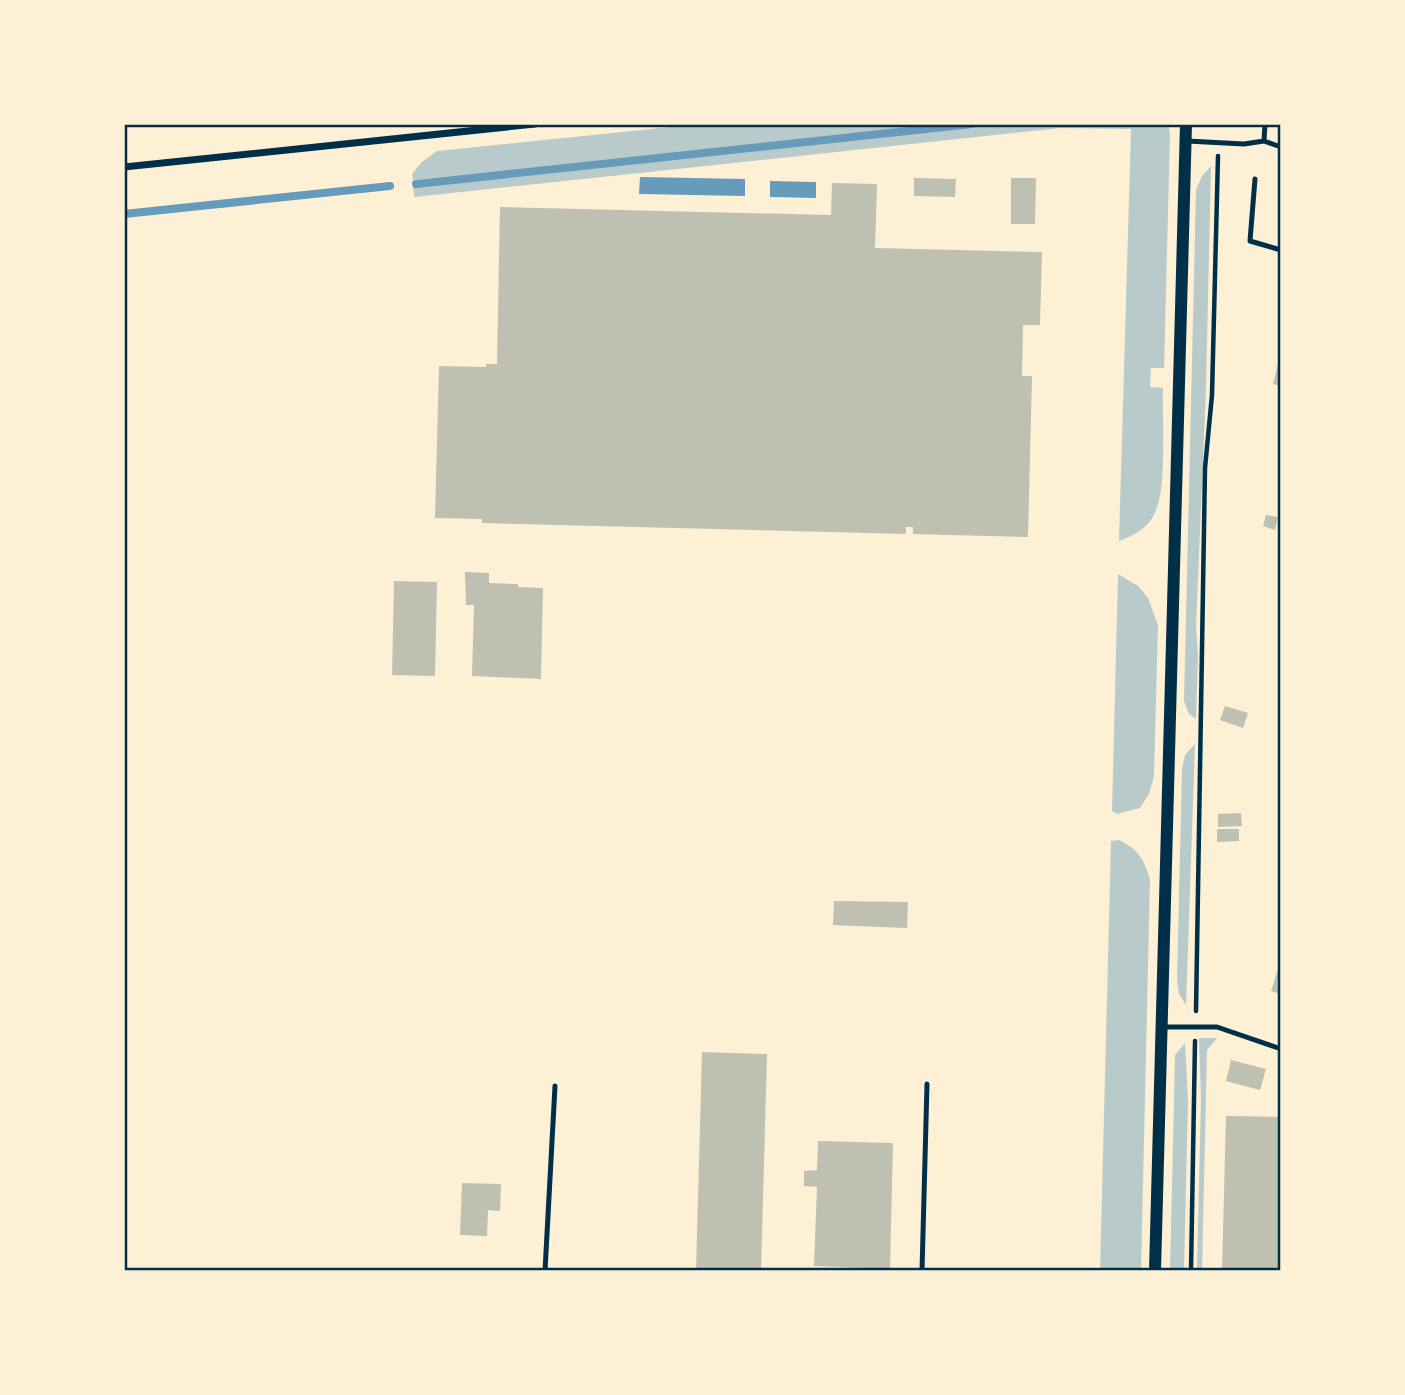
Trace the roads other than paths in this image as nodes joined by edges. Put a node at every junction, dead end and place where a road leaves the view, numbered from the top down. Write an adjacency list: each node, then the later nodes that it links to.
1 (535, 124): 7 (street)
2 (1186, 124): 4 (street)
3 (1265, 124): 5 (lane)
4 (1186, 141): 5 (lane); 10 (street)
5 (1264, 141): 6 (lane)
6 (1281, 147)
7 (124, 167)
8 (1255, 179): 9 (lane)
9 (1281, 250)
10 (1160, 1027): 11 (lane); 16 (street)
11 (1281, 1049)
12 (928, 1084): 15 (lane)
13 (555, 1086): 14 (lane)
14 (545, 1271)
15 (922, 1271)
16 (1155, 1271)

